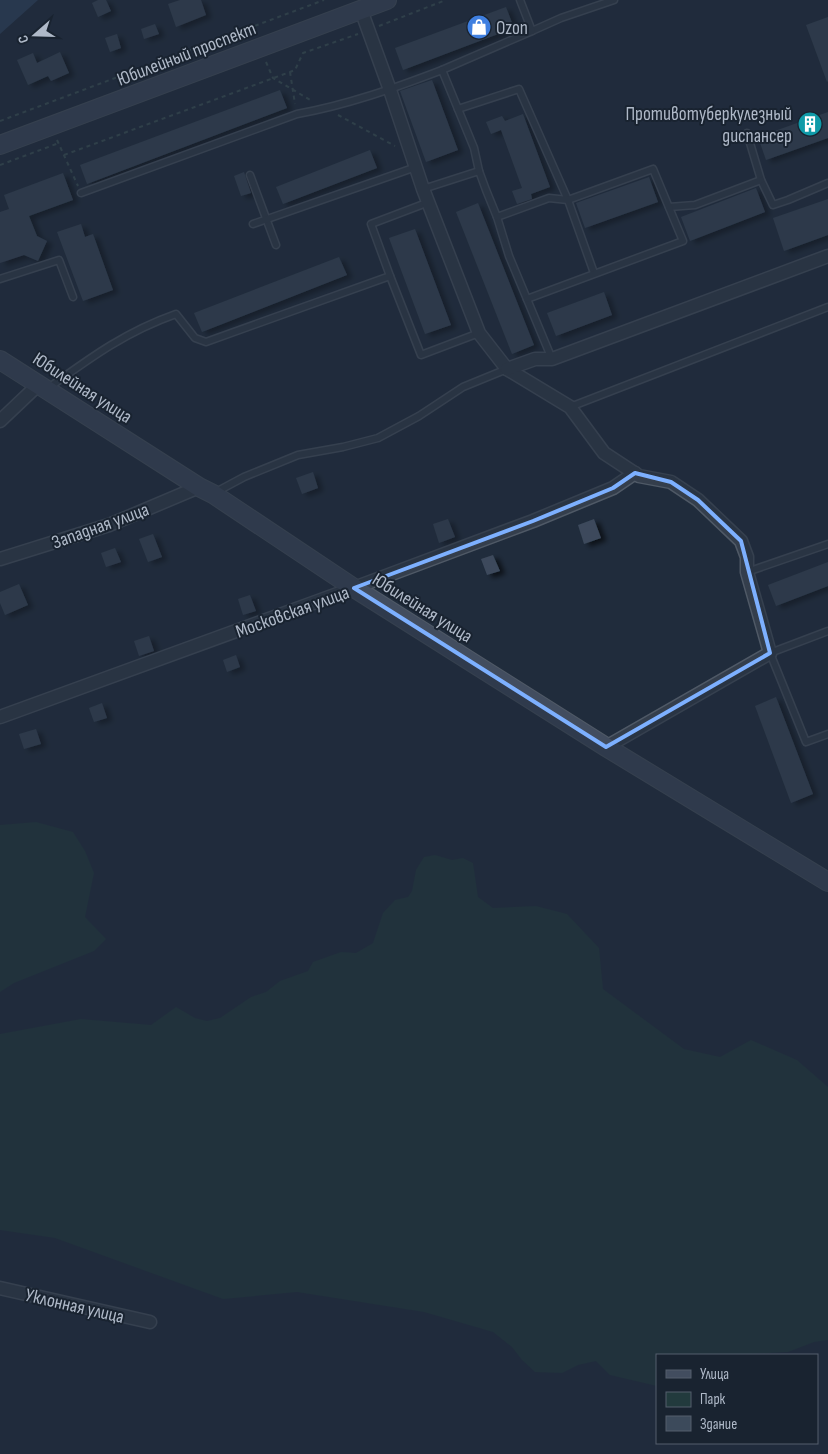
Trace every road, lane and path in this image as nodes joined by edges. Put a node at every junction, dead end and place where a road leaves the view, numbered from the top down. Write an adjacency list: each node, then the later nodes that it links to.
1 (324, 0): 15 (path)
2 (387, 0): 5 (main road, Юбилейный проспект)
3 (520, 0): 6 (lane)
4 (614, 0): 6 (lane)
5 (360, 7): 7 (main road, Юбилейный проспект); 10 (street)
6 (532, 31): 8 (lane)
7 (260, 48): 9 (path); 16 (main road, Юбилейный проспект)
8 (442, 70): 10 (lane); 13 (lane)
9 (273, 78): 11 (path); 11 (path); 20 (path)
10 (390, 90): 12 (lane); 21 (street)
11 (293, 91): 12 (path); 14 (path)
12 (327, 109): 14 (lane); 21 (path)
13 (458, 109): 23 (lane); 29 (lane)
14 (297, 114): 28 (lane)
15 (0, 121)
16 (51, 126): 18 (path); 19 (main road, Юбилейный проспект)
17 (747, 133): 25 (lane)
18 (59, 143): 20 (path); 22 (path)
19 (0, 145)
20 (64, 155): 28 (path)
21 (415, 162): 27 (street); 33 (lane)
22 (0, 165)
23 (479, 171): 27 (lane); 32 (lane)
24 (250, 175): 33 (lane)
25 (761, 180): 26 (lane); 31 (lane)
26 (828, 183)
27 (424, 189): 30 (street)
28 (81, 193)
29 (568, 200): 31 (lane); 32 (lane); 37 (lane)
30 (429, 202): 38 (lane); 43 (street)
31 (669, 207): 37 (lane)
32 (498, 216): 41 (lane)
33 (266, 218): 34 (lane); 35 (lane)
34 (253, 224)
35 (276, 245)
36 (828, 256): 44 (street)
37 (594, 273): 41 (lane)
38 (390, 276): 43 (lane); 47 (lane)
39 (0, 279): 40 (lane)
40 (73, 297)
41 (527, 299): 44 (lane)
42 (828, 307): 48 (lane)
43 (478, 333): 46 (street)
44 (552, 359): 46 (street)
45 (0, 360): 47 (main road, Юбилейная улица)
46 (507, 369): 48 (street); 51 (lane)
47 (42, 387): 49 (street); 51 (main road, Юбилейная улица)
48 (570, 407): 50 (street)
49 (0, 421)
50 (635, 473): 54 (street); 55 (street, Московская улица)
51 (206, 490): 53 (street, Западная улица); 55 (main road, Юбилейная улица)
52 (828, 544): 54 (lane)
53 (0, 559)
54 (747, 572): 57 (street)
55 (354, 588): 58 (street, Московская улица); 60 (main road, Юбилейная улица)
56 (828, 631): 57 (lane)
57 (770, 653): 59 (lane); 60 (street)
58 (0, 716)
59 (828, 734)
60 (606, 747): 61 (main road, Юбилейная улица)
61 (828, 882)
62 (0, 1288): 63 (street, Уклонная улица)
63 (150, 1322)

